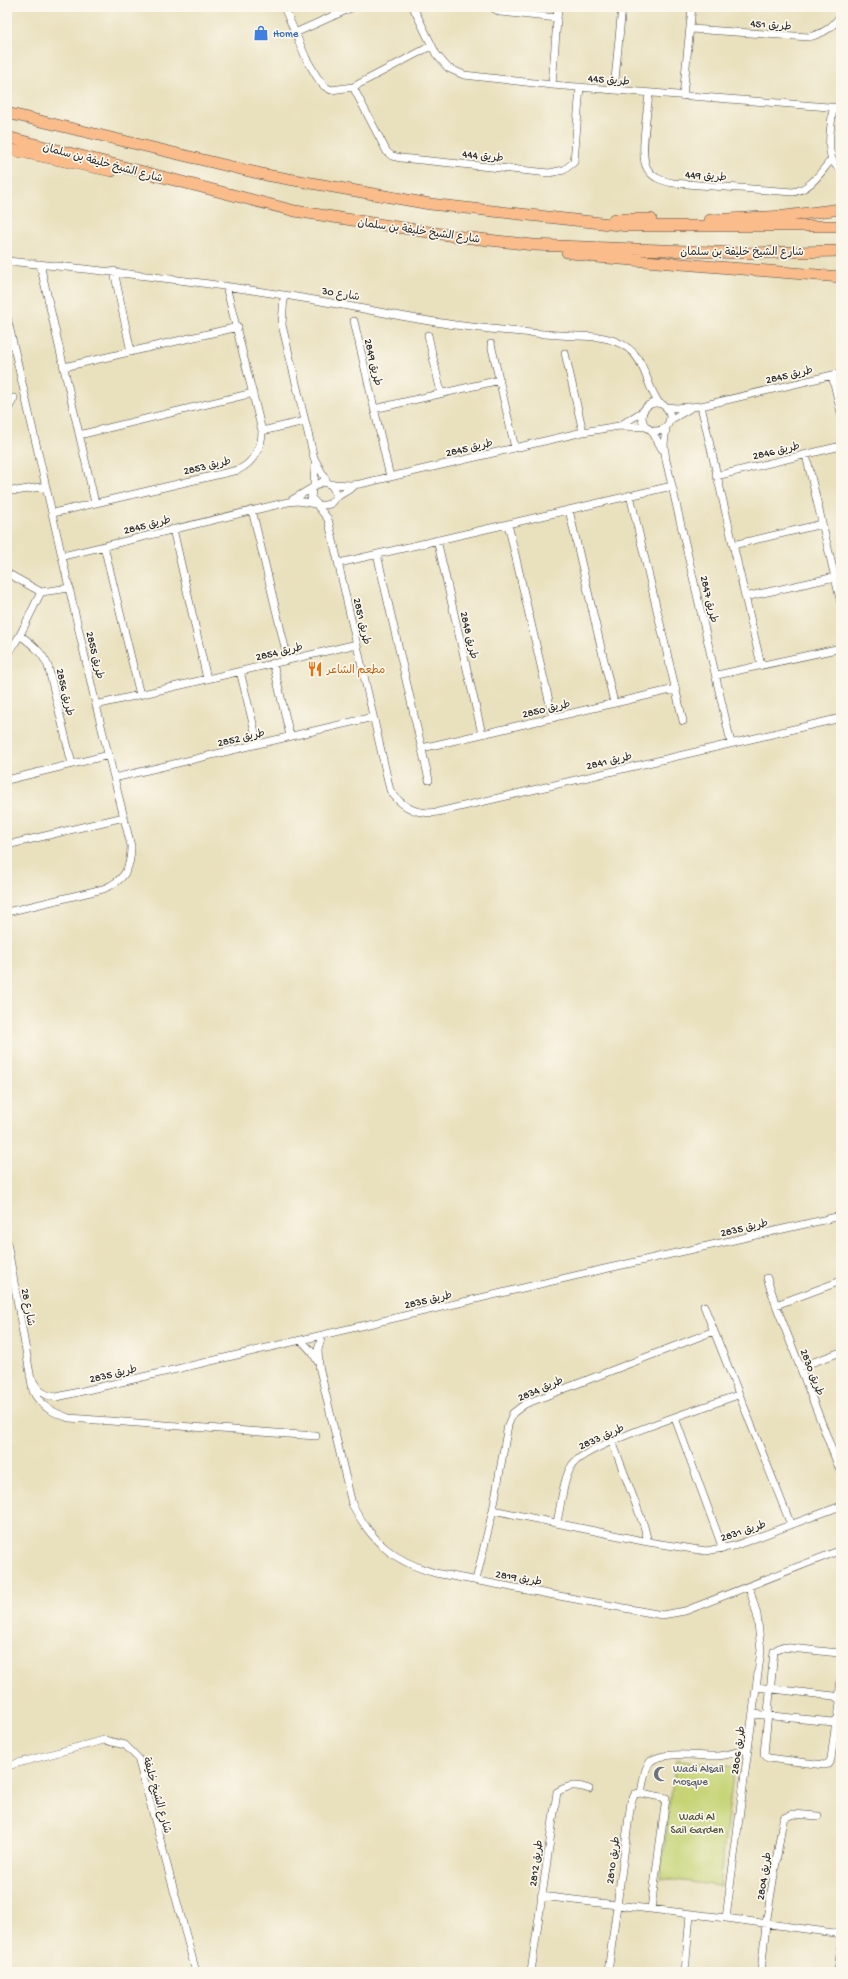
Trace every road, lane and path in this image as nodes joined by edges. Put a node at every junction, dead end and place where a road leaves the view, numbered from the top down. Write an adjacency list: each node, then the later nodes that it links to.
1 (284, 7): 11 (street)
2 (353, 7): 11 (street)
3 (413, 7): 12 (street, طريق 445)
4 (491, 7): 9 (street)
5 (558, 7): 9 (street)
6 (622, 7): 16 (street)
7 (692, 7): 10 (street)
8 (841, 15): 10 (street, طريق 451)
9 (557, 18): 13 (street)
10 (691, 29): 18 (street)
11 (295, 33): 14 (street)
12 (431, 46): 13 (street, طريق 445); 14 (street)
13 (552, 85): 15 (street, طريق 445)
14 (353, 87): 15 (street, طريق 444)
15 (580, 87): 16 (street, طريق 445)
16 (614, 90): 17 (street, طريق 445)
17 (649, 93): 18 (street, طريق 445); 23 (street, طريق 449)
18 (683, 96): 19 (street, طريق 445)
19 (837, 108): 23 (street)
20 (7, 114): 27 (highway)
21 (7, 137): 25 (highway, شارع الشيخ خليفة بن سلمان)
22 (7, 149): 25 (highway)
23 (831, 160): 24 (street)
24 (841, 169)
25 (137, 172): 29 (highway, شارع الشيخ خليفة بن سلمان)
26 (841, 208): 27 (highway)
27 (584, 220): 28 (highway)
28 (841, 226)
29 (533, 245): 30 (highway, شارع الشيخ خليفة بن سلمان); 34 (highway)
30 (841, 251)
31 (7, 260): 32 (street, شارع 30)
32 (40, 264): 33 (street, شارع 30); 44 (street)
33 (114, 271): 35 (street, شارع 30); 42 (street)
34 (841, 277)
35 (226, 286): 36 (street, شارع 30); 39 (street, طريق 2853)
36 (284, 295): 48 (street, شارع 30); 61 (street)
37 (7, 317): 77 (street, طريق 2855)
38 (354, 321): 56 (street, طريق 2849)
39 (238, 327): 42 (street); 50 (street, طريق 2853)
40 (428, 335): 49 (street)
41 (491, 344): 47 (street)
42 (131, 352): 44 (street)
43 (565, 353): 66 (street)
44 (64, 367): 67 (street)
45 (841, 373): 46 (street, طريق 2845)
46 (832, 375): 55 (street, طريق 2845); 59 (street)
47 (500, 380): 49 (street); 69 (street)
48 (649, 383): 52 (street, شارع 30); 53 (street, شارع 30)
49 (441, 393): 56 (street)
50 (253, 394): 65 (street, طريق 2853); 67 (street)
51 (14, 398): 57 (street)
52 (659, 403): 53 (street); 54 (street)
53 (648, 405): 58 (street)
54 (667, 407): 55 (street, طريق 2845); 60 (street)
55 (698, 407): 60 (street, طريق 2845); 73 (street)
56 (374, 409): 74 (street, طريق 2849)
57 (7, 411)
58 (642, 412): 62 (street, طريق 2845); 64 (street)
59 (841, 413)
60 (670, 420): 63 (street)
61 (305, 421): 65 (street); 71 (street)
62 (619, 426): 64 (street, طريق 2845); 66 (street, طريق 2845)
63 (666, 428): 64 (street); 72 (street, طريق 2847)
64 (649, 429): 72 (street, طريق 2847)
65 (262, 431): 84 (street, طريق 2853)
66 (583, 432): 69 (street, طريق 2845)
67 (79, 435): 84 (street)
68 (841, 446): 70 (street, طريق 2846)
69 (515, 448): 74 (street, طريق 2845)
70 (806, 455): 73 (street, طريق 2846); 90 (street)
71 (314, 458): 75 (street); 79 (street)
72 (666, 460): 78 (street, طريق 2847)
73 (716, 476): 94 (street)
74 (390, 477): 76 (street, طريق 2845)
75 (329, 483): 76 (street, طريق 2845); 79 (street); 82 (street)
76 (360, 484): 82 (street, طريق 2845)
77 (46, 486): 80 (street); 88 (street, طريق 2855)
78 (672, 486): 81 (street); 113 (street, طريق 2847)
79 (313, 488): 83 (street, طريق 2845); 85 (street)
80 (7, 490)
81 (630, 496): 87 (street); 115 (street)
82 (334, 500): 85 (street); 91 (street, طريق 2851)
83 (288, 502): 85 (street, طريق 2845); 86 (street, طريق 2845)
84 (95, 503): 88 (street, طريق 2853)
85 (316, 504): 91 (street, طريق 2851)
86 (252, 510): 92 (street, طريق 2845); 109 (street)
87 (569, 510): 89 (street); 117 (street)
88 (54, 513): 97 (street, طريق 2855)
89 (508, 524): 93 (street); 120 (street)
90 (822, 524): 94 (street); 100 (street)
91 (330, 527): 98 (street, طريق 2851)
92 (173, 529): 95 (street, طريق 2845); 114 (street)
93 (437, 540): 96 (street); 123 (street, طريق 2848)
94 (733, 545): 103 (street)
95 (104, 546): 97 (street, طريق 2845); 116 (street)
96 (377, 554): 98 (street); 127 (street)
97 (63, 556): 101 (street, طريق 2855)
98 (339, 563): 106 (street, طريق 2851)
99 (7, 573): 102 (street)
100 (835, 577): 103 (street); 104 (street)
101 (70, 588): 102 (street); 118 (street, طريق 2855)
102 (41, 592): 105 (street)
103 (745, 597): 111 (street)
104 (841, 603)
105 (20, 635): 108 (street); 129 (street, طريق 2856)
106 (357, 644): 109 (street, طريق 2854); 119 (street, طريق 2851)
107 (841, 648): 111 (street)
108 (7, 656)
109 (288, 660): 110 (street, طريق 2854)
110 (273, 663): 112 (street, طريق 2854); 124 (street)
111 (761, 665): 113 (street)
112 (240, 671): 114 (street, طريق 2854); 126 (street)
113 (717, 675): 125 (street, طريق 2847)
114 (207, 679): 116 (street, طريق 2854)
115 (675, 689): 117 (street, طريق 2850); 122 (street)
116 (140, 695): 118 (street, طريق 2854)
117 (614, 703): 120 (street, طريق 2850)
118 (96, 705): 128 (street, طريق 2855)
119 (373, 717): 124 (street, طريق 2852); 133 (street, طريق 2851)
120 (553, 718): 123 (street, طريق 2850)
121 (841, 718): 125 (street, طريق 2841)
122 (683, 721)
123 (482, 734): 127 (street, طريق 2850)
124 (290, 736): 126 (street, طريق 2852)
125 (731, 743): 133 (street, طريق 2841)
126 (258, 744): 130 (street, طريق 2852)
127 (422, 748): 132 (street)
128 (109, 755): 129 (street); 130 (street, طريق 2855)
129 (72, 764): 131 (street)
130 (114, 778): 134 (street, طريق 2855)
131 (7, 780)
132 (429, 780)
133 (390, 790)
134 (124, 817): 135 (street); 136 (street, طريق 2855)
135 (7, 845)
136 (7, 912)
137 (841, 1216): 144 (street, طريق 2835)
138 (7, 1242): 149 (street, شارع 28)
139 (767, 1278): 141 (street, طريق 2830)
140 (841, 1282): 141 (street)
141 (776, 1305): 148 (street, طريق 2830)
142 (704, 1306): 143 (street)
143 (714, 1331): 150 (street); 156 (street, طريق 2834)
144 (322, 1335): 145 (street, طريق 2835); 147 (street, طريق 2819)
145 (302, 1340): 147 (street, طريق 2819); 149 (street, طريق 2835)
146 (841, 1352): 148 (street)
147 (319, 1366): 162 (street, طريق 2819)
148 (800, 1367): 154 (street, طريق 2830)
149 (30, 1376): 152 (street, شارع 28)
150 (738, 1395): 151 (street, طريق 2833); 158 (street)
151 (675, 1418): 153 (street, طريق 2833); 160 (street)
152 (316, 1436)
153 (612, 1441): 157 (street, طريق 2833); 159 (street)
154 (841, 1474)
155 (841, 1506): 158 (street, طريق 2831)
156 (494, 1510): 157 (street, طريق 2831); 162 (street, طريق 2834)
157 (557, 1522): 159 (street, طريق 2831)
158 (791, 1525): 160 (street, طريق 2831)
159 (648, 1542): 160 (street, طريق 2831)
160 (723, 1549)
161 (841, 1550): 163 (street, طريق 2819)
162 (476, 1580): 163 (street, طريق 2819)
163 (749, 1586): 166 (street, طريق 2806)
164 (841, 1655): 167 (street)
165 (841, 1677): 168 (street)
166 (756, 1687): 167 (street); 169 (street, طريق 2806)
167 (770, 1689): 168 (street); 170 (street)
168 (839, 1699): 171 (street)
169 (753, 1714): 170 (street); 172 (street, طريق 2806)
170 (768, 1715): 171 (street); 171 (street)
171 (836, 1721)
172 (748, 1748): 175 (street); 181 (street, طريق 2806)
173 (7, 1766): 185 (street, شارع الشيخ خليفة)
174 (589, 1789): 177 (street, طريق 2812)
175 (641, 1793): 178 (street, طريق 2810); 179 (street)
176 (818, 1816): 182 (street, طريق 2804)
177 (541, 1896): 178 (street); 186 (street, طريق 2812)
178 (616, 1906): 179 (street); 187 (street, طريق 2810)
179 (652, 1909): 180 (street)
180 (690, 1914): 181 (street); 188 (street)
181 (726, 1918): 182 (street)
182 (766, 1924): 183 (street); 189 (street, طريق 2804)
183 (841, 1934)
184 (841, 1944): 190 (street)
185 (196, 1972)
186 (531, 1972)
187 (608, 1972)
188 (685, 1972)
189 (761, 1972)
190 (838, 1972)

